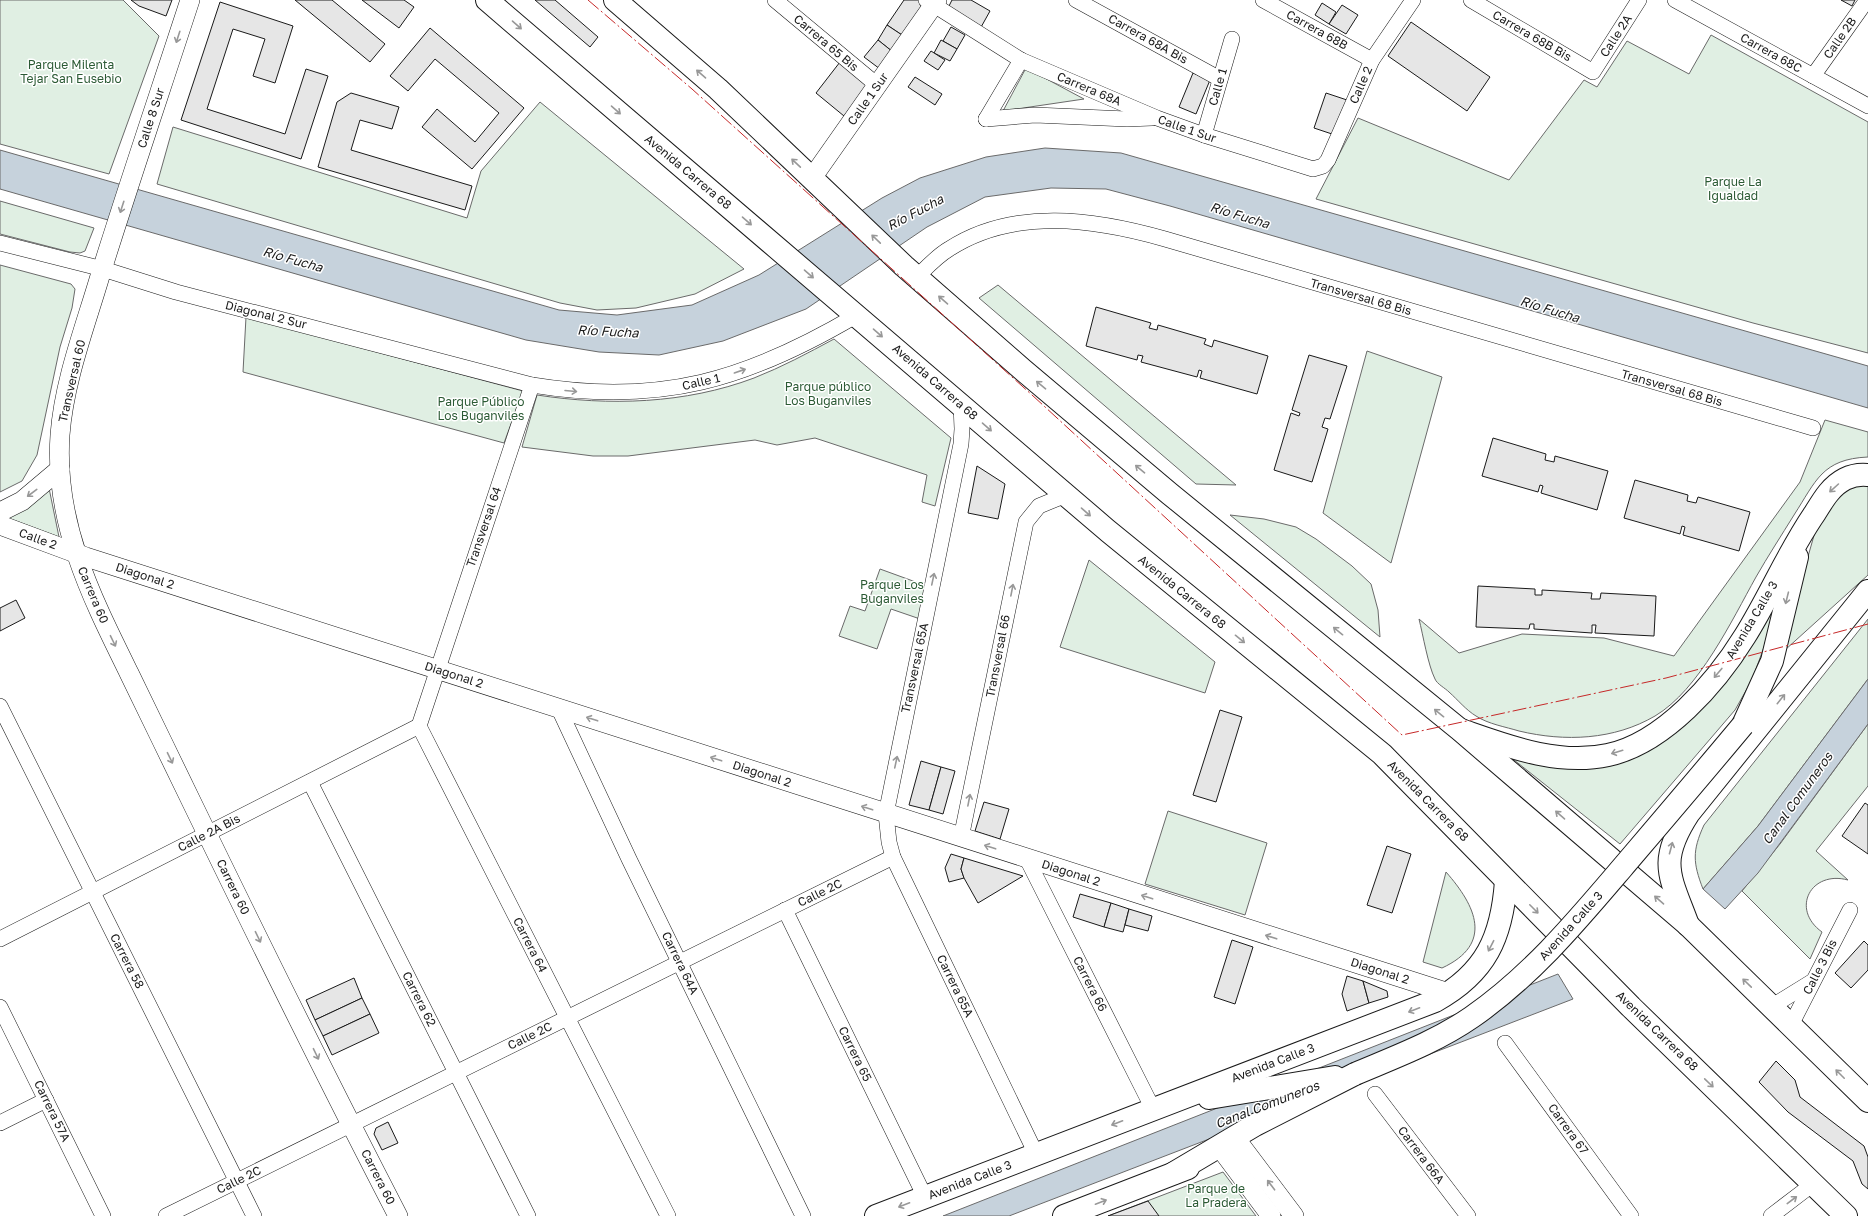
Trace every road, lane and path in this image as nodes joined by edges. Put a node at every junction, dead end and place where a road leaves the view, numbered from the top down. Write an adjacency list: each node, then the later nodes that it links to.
1 (190, 0): 25 (street, Calle 8 Sur, one-way to 25)
2 (487, 0): 29 (main road, Avenida Carrera 68, one-way to 29)
3 (775, 0): 19 (street, Carrera 65 Bis)
4 (1076, 0): 18 (street, Carrera 68A Bis)
5 (1263, 0): 15 (street, Carrera 68B)
6 (1413, 0): 15 (street, Calle 2)
7 (1471, 0): 16 (street, Carrera 68B Bis)
8 (1639, 0): 16 (street, Calle 2A)
9 (1675, 0): 17 (street, Carrera 68C)
10 (1867, 0): 17 (street, Calle 2B)
11 (621, 2): 24 (main road, one-way to 11)
12 (932, 2): 14 (street, Carrera 68A); 19 (street, Calle 1 Sur)
13 (1232, 39): 18 (street, Calle 1)
14 (1021, 60): 21 (street, Carrera 68A); 21 (street, Calle 1 Sur)
15 (1372, 60): 23 (street, Calle 2)
16 (1593, 72)
17 (1813, 76): 20 (street, Carrera 68C)
18 (1220, 79): 22 (street, Calle 1)
19 (877, 86): 24 (street, Calle 1 Sur)
20 (1868, 106)
21 (1157, 118): 22 (street, Calle 1 Sur)
22 (1204, 135): 23 (street, Calle 1 Sur)
23 (1313, 169)
24 (812, 178): 28 (main road, one-way to 24)
25 (113, 236): 27 (street, Transversal 60)
26 (0, 243): 27 (street, Diagonal 2 Sur)
27 (102, 269): 30 (street, Diagonal 2 Sur); 33 (street, Transversal 60)
28 (910, 271): 32 (street, Transversal 68 Bis); 47 (main road, one-way to 28)
29 (857, 315): 30 (street, Calle 1, one-way to 29); 31 (main road, Avenida Carrera 68, one-way to 31)
30 (532, 385): 42 (street, Transversal 64)
31 (961, 404): 35 (main road, Avenida Carrera 68, one-way to 35); 49 (street, Transversal 65A, one-way to 31)
32 (1813, 428)
33 (60, 469): 36 (street, one-way to 36); 39 (street, Transversal 60)
34 (1868, 476): 37 (main road, Avenida Calle 3, one-way to 37)
35 (1066, 494): 51 (street, Transversal 66, one-way to 35); 54 (main road, Avenida Carrera 68, one-way to 54)
36 (0, 512)
37 (1810, 520): 45 (main road, Avenida Calle 3, one-way to 45); 47 (main road, Avenida Calle 3, one-way to 47)
38 (0, 526): 39 (street, Calle 2)
39 (76, 554): 42 (street, Diagonal 2); 50 (street, Carrera 60, one-way to 50)
40 (1868, 586): 45 (main road, Avenida Calle 3)
41 (1868, 591): 58 (main road, one-way to 41)
42 (437, 670): 44 (street, Diagonal 2); 46 (street)
43 (0, 706): 55 (street, Carrera 58)
44 (558, 709): 49 (street, Diagonal 2, one-way to 44); 60 (street, Carrera 64A)
45 (1743, 725): 69 (main road, Avenida Calle 3, bridge)
46 (419, 726): 48 (street, Calle 2A Bis); 65 (street, Carrera 64)
47 (1459, 730): 58 (main road, one-way to 47)
48 (310, 782): 50 (street, Calle 2A Bis); 68 (street, Carrera 62)
49 (886, 814): 51 (street, Diagonal 2); 52 (street, Carrera 65A)
50 (207, 834): 55 (street, Calle 2A Bis); 75 (street, Carrera 60, one-way to 75)
51 (961, 838): 53 (street, Diagonal 2, one-way to 51)
52 (893, 857): 56 (street, Calle 2C); 77 (street, Carrera 65A)
53 (1027, 859): 62 (street, Diagonal 2, one-way to 53); 73 (street, Carrera 66)
54 (1506, 881): 62 (main road, Avenida Calle 3, one-way to 62); 80 (main road, Avenida Carrera 68, one-way to 80)
55 (92, 892): 59 (street, Calle 2A Bis); 79 (street, Carrera 58)
56 (785, 910): 60 (street, Calle 2C); 81 (street, Carrera 65)
57 (1850, 910): 61 (street, Calle 3 Bis)
58 (1688, 925): 64 (main road, one-way to 58)
59 (0, 939)
60 (679, 962): 65 (street, Calle 2C); 88 (street, Carrera 64A)
61 (1814, 981): 64 (street); 66 (street, Calle 3 Bis)
62 (1449, 993): 73 (main road, Avenida Calle 3, one-way to 73)
63 (0, 1007): 71 (street, Carrera 57A)
64 (1771, 1007): 66 (main road)
65 (567, 1018): 68 (street, Calle 2C); 87 (street, Carrera 64)
66 (1791, 1025): 72 (main road, one-way to 66)
67 (1505, 1043): 94 (street, Carrera 67)
68 (456, 1073): 75 (street, Calle 2C); 86 (street, Carrera 62)
69 (1356, 1074): 73 (main road, Avenida Calle 3); 78 (main road, Avenida Calle 3)
70 (1375, 1094): 93 (street, Carrera 66A)
71 (46, 1100): 74 (street); 82 (street, Carrera 57A)
72 (1868, 1101)
73 (1153, 1109): 77 (main road, Avenida Calle 3, one-way to 77)
74 (0, 1123)
75 (351, 1125): 79 (street, Calle 2C); 85 (street, Carrera 60)
76 (1233, 1150): 78 (main road, Avenida Calle 3); 91 (street); 92 (street, one-way to 76)
77 (1036, 1154): 81 (main road, Avenida Calle 3)
78 (1174, 1173): 90 (main road, Avenida Calle 3, one-way to 78)
79 (237, 1181): 83 (street, Calle 2C); 84 (street, Carrera 58)
80 (1813, 1184): 95 (street, one-way to 80); 96 (main road, Avenida Carrera 68)
81 (925, 1197): 89 (main road, Avenida Calle 3, one-way to 89)
82 (103, 1216)
83 (166, 1216)
84 (254, 1216)
85 (398, 1216)
86 (528, 1216)
87 (668, 1216)
88 (803, 1216)
89 (876, 1216)
90 (1064, 1216)
91 (1271, 1216)
92 (1294, 1216)
93 (1468, 1216)
94 (1631, 1216)
95 (1771, 1216)
96 (1846, 1216)

